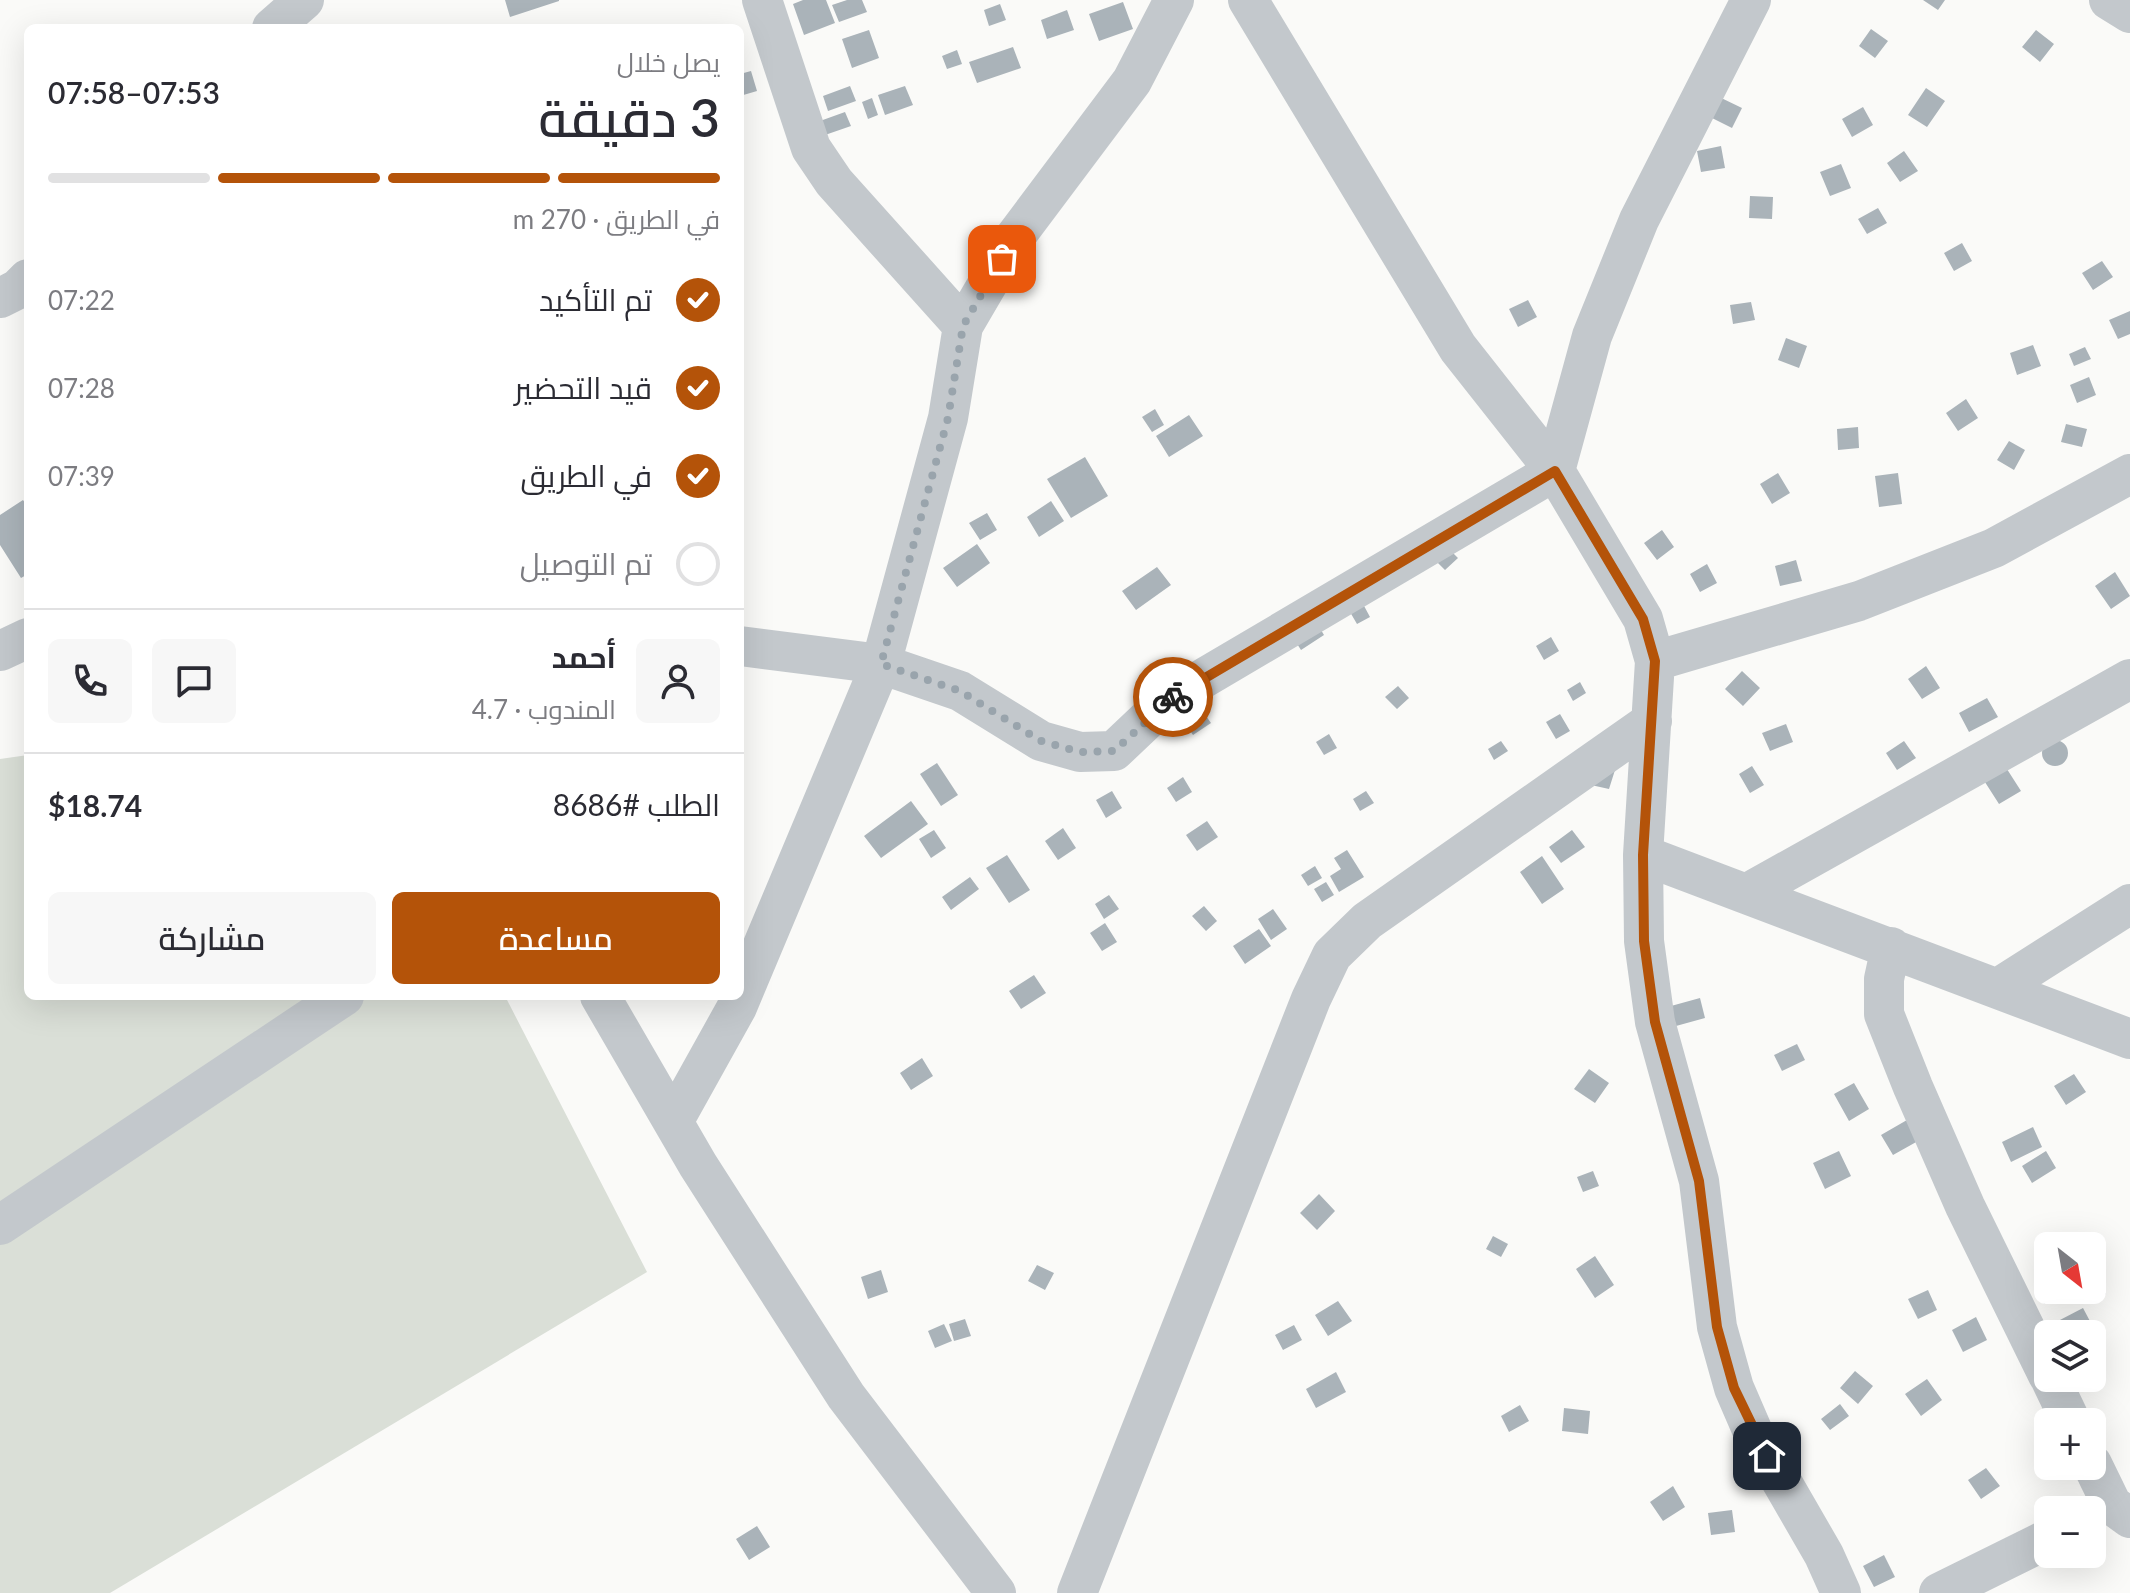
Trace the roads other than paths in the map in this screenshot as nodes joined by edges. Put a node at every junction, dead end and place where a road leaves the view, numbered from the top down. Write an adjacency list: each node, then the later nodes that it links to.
1 (304, 0): 8 (street)
2 (762, 0): 11 (street)
3 (1174, 0): 11 (street)
4 (1248, 0): 12 (street)
5 (1751, 0): 12 (street)
6 (2109, 0): 7 (street)
7 (2130, 13)
8 (277, 24)
9 (24, 283): 10 (street)
10 (0, 298)
11 (963, 326): 18 (street)
12 (1555, 471): 17 (street); 18 (street)
13 (2130, 474): 17 (street)
14 (24, 640): 16 (street)
15 (744, 647): 18 (street)
16 (0, 651)
17 (1655, 661): 20 (street)
18 (881, 664): 26 (street)
19 (2130, 679): 22 (street)
20 (1652, 721): 21 (street); 38 (street)
21 (1643, 855): 22 (street); 39 (street)
22 (1746, 894): 24 (street)
23 (2130, 904): 25 (street)
24 (1891, 947): 25 (street); 33 (street)
25 (1998, 988): 30 (street)
26 (744, 990)
27 (338, 1000): 32 (street)
28 (602, 1000): 31 (street)
29 (740, 1000): 31 (street)
30 (2130, 1039)
31 (673, 1122): 37 (street)
32 (0, 1225)
33 (2034, 1346)
34 (2098, 1480): 35 (street)
35 (2111, 1513)
36 (2034, 1546): 40 (street)
37 (996, 1593)
38 (1077, 1593)
39 (1841, 1593)
40 (1939, 1593)

